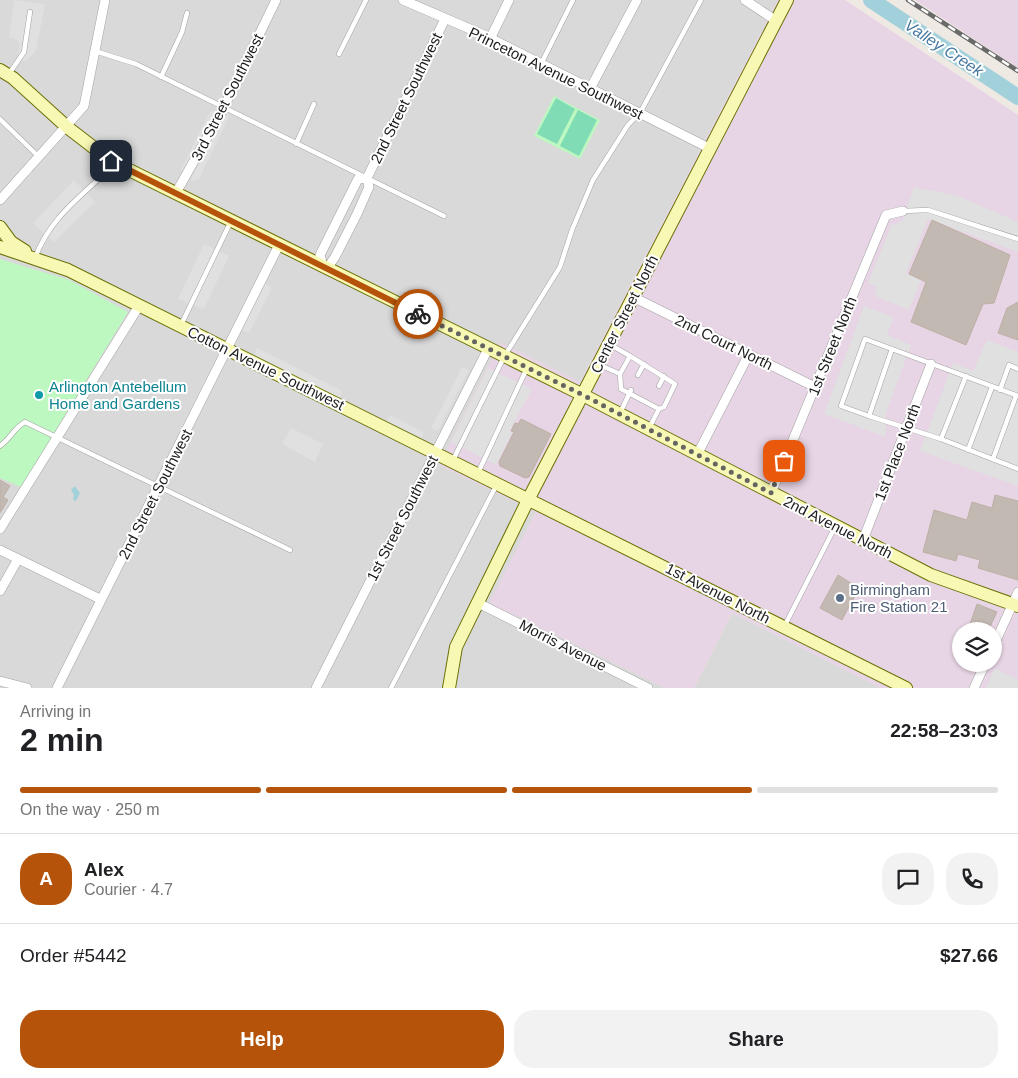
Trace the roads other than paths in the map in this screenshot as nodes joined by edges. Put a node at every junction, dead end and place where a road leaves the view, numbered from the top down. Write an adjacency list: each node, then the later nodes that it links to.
1 (106, 0): 16 (street)
2 (276, 0): 23 (street, 3rd Street Southwest)
3 (366, 0): 17 (lane)
4 (403, 0): 13 (street, Princeton Avenue Southwest)
5 (509, 0): 15 (street)
6 (573, 0): 18 (lane)
7 (637, 0): 21 (street)
8 (701, 0): 24 (lane)
9 (745, 0): 14 (street)
10 (787, 0): 14 (street, Center Street North)
11 (30, 12): 19 (lane)
12 (187, 13): 20 (lane)
13 (445, 19): 15 (street, Princeton Avenue Southwest); 31 (street, 2nd Street Southwest)
14 (775, 20): 28 (street, Center Street North)
15 (490, 38): 18 (street, Princeton Avenue Southwest)
16 (95, 51): 20 (lane, 2nd Street Southwest); 26 (street)
17 (339, 54)
18 (541, 64): 21 (street, Princeton Avenue Southwest)
19 (4, 73): 26 (street, 2nd Avenue North)
20 (161, 77): 23 (lane, 2nd Street Southwest)
21 (590, 89): 24 (street, Princeton Avenue Southwest)
22 (314, 104): 27 (lane)
23 (224, 107): 27 (lane, 2nd Street Southwest); 33 (street, 3rd Street Southwest)
24 (640, 114): 28 (street, Princeton Avenue Southwest); 53 (lane)
25 (0, 119): 29 (lane)
26 (67, 127): 29 (street); 30 (street, 2nd Avenue North)
27 (296, 144): 31 (lane, 2nd Street Southwest)
28 (709, 148): 44 (street, Center Street North)
29 (39, 157): 32 (street)
30 (115, 163): 33 (street, 2nd Avenue North); 42 (lane)
31 (367, 178): 36 (lane); 43 (street, 2nd Street Southwest); 43 (street, 2nd Street Southwest)
32 (3, 189): 34 (street)
33 (176, 193): 37 (street, 2nd Avenue North)
34 (0, 200)
35 (903, 212): 39 (lane); 65 (street, 1st Street North)
36 (444, 216)
37 (231, 222): 40 (street, 2nd Avenue North); 46 (lane)
38 (0, 226): 42 (street)
39 (1018, 239)
40 (279, 245): 43 (street, 2nd Avenue North); 48 (street, 2nd Street Southwest)
41 (0, 246): 42 (street, Cotton Avenue Southwest)
42 (35, 258): 45 (street, Cotton Avenue Southwest)
43 (323, 266): 49 (street, 2nd Avenue North)
44 (633, 297): 47 (street, Center Street North); 51 (street, 2nd Court North)
45 (139, 306): 46 (street, Cotton Avenue Southwest); 75 (street)
46 (181, 326): 48 (street, Cotton Avenue Southwest)
47 (609, 343): 52 (lane); 54 (street, Center Street North)
48 (227, 348): 79 (street, Cotton Avenue Southwest); 86 (street, 2nd Street Southwest)
49 (488, 349): 53 (street, 2nd Avenue North); 79 (street, 1st Street Southwest)
50 (892, 349): 56 (lane); 72 (lane); 72 (lane)
51 (749, 354): 65 (street, 2nd Court North); 80 (street)
52 (630, 356): 55 (lane); 59 (lane)
53 (504, 357): 57 (street, 2nd Avenue North); 82 (lane)
54 (598, 364): 59 (lane); 68 (street, Center Street North)
55 (644, 364): 60 (lane); 61 (lane)
56 (931, 364): 62 (lane); 73 (street, 1st Place North)
57 (527, 368): 68 (street, 2nd Avenue North); 84 (lane)
58 (1018, 369): 66 (lane)
59 (620, 374): 67 (lane)
60 (638, 375)
61 (664, 376): 63 (lane); 70 (lane)
62 (966, 376): 64 (lane); 76 (lane)
63 (659, 386)
64 (992, 386): 66 (lane); 78 (lane)
65 (815, 387): 87 (street, 1st Street North)
66 (1000, 390): 69 (lane)
67 (630, 392): 70 (lane); 71 (lane)
68 (583, 395): 71 (street, 2nd Avenue North); 88 (street, Center Street North)
69 (1017, 396): 81 (lane)
70 (659, 409): 74 (lane)
71 (619, 414): 74 (street, 2nd Avenue North)
72 (869, 416): 73 (lane)
73 (906, 428): 76 (lane); 91 (street, 1st Place North)
74 (648, 429): 80 (street, 2nd Avenue North)
75 (57, 436): 77 (lane); 86 (lane); 90 (street)
76 (941, 439): 78 (lane)
77 (0, 446)
78 (968, 450): 81 (lane)
79 (436, 452): 82 (street, Cotton Avenue Southwest); 105 (street, 1st Street Southwest)
80 (698, 455): 87 (street, 2nd Avenue North)
81 (992, 459): 83 (lane)
82 (453, 460): 84 (street, Cotton Avenue Southwest)
83 (1018, 468)
84 (478, 473): 85 (street, Cotton Avenue Southwest)
85 (498, 483): 88 (street, Cotton Avenue Southwest); 106 (lane)
86 (159, 486): 93 (lane); 96 (street, 2nd Street Southwest)
87 (771, 493): 89 (street, 2nd Avenue North)
88 (529, 498): 98 (street, Center Street North); 99 (street, 1st Avenue North)
89 (835, 526): 91 (street, 2nd Avenue North); 99 (lane)
90 (0, 529)
91 (863, 540): 97 (street, 2nd Avenue North)
92 (0, 550): 94 (street)
93 (290, 550)
94 (18, 559): 95 (street); 96 (street)
95 (0, 591)
96 (100, 599): 104 (street, 2nd Street Southwest)
97 (1016, 601): 100 (street)
98 (478, 603): 107 (street, Center Street North); 108 (street, Morris Avenue)
99 (785, 627): 109 (street, 1st Avenue North)
100 (1002, 629)
101 (981, 672): 110 (street)
102 (0, 681): 103 (street)
103 (27, 688)
104 (57, 688)
105 (316, 688)
106 (390, 688)
107 (449, 688)
108 (648, 688)
109 (906, 688)
110 (974, 688)

